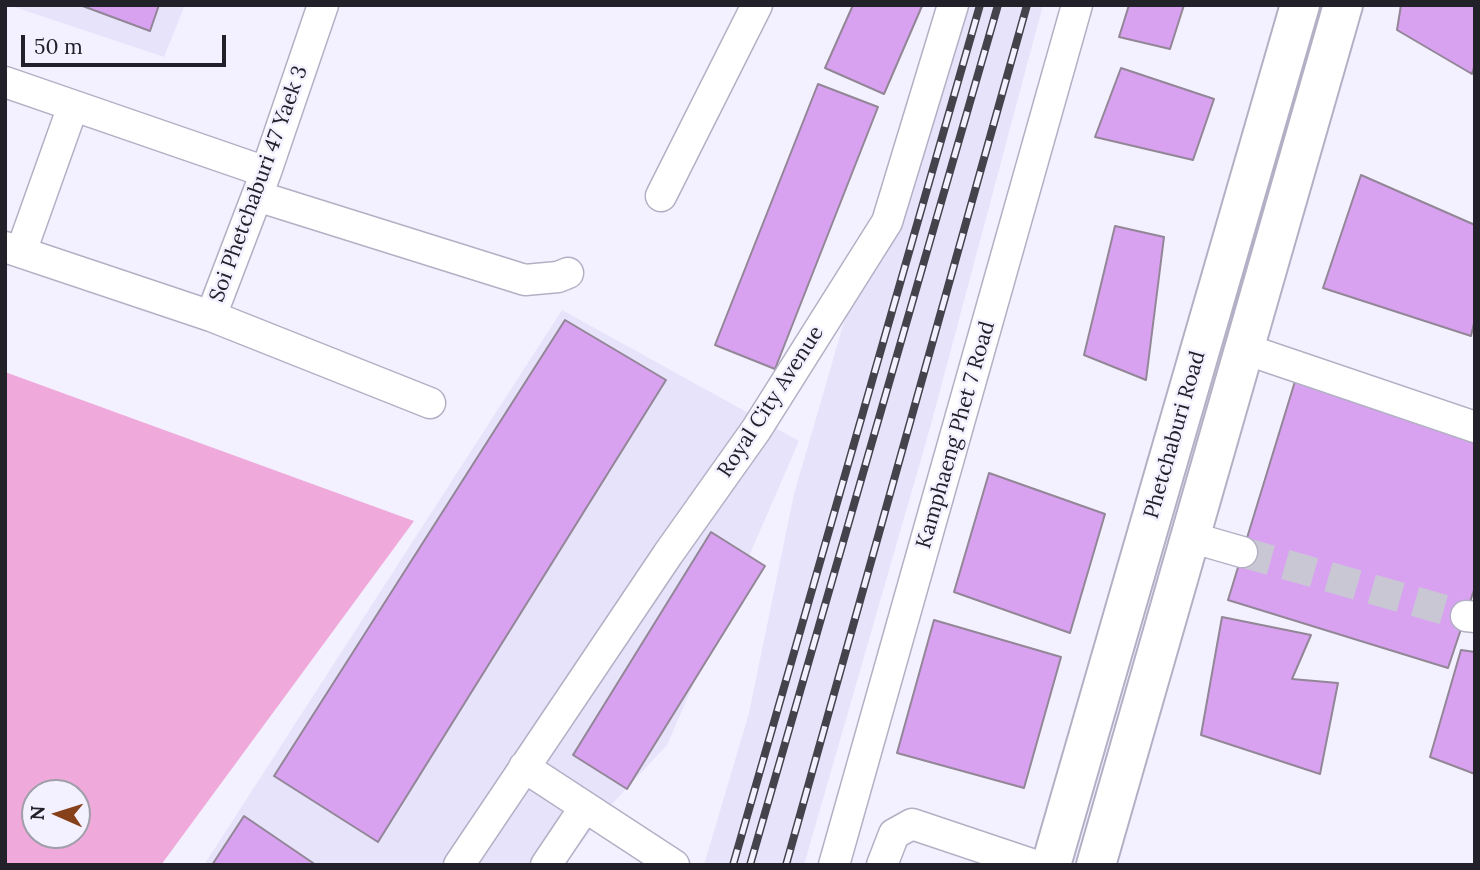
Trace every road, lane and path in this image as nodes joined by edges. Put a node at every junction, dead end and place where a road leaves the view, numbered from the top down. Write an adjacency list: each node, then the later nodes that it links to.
1 (323, 5): 9 (street, Soi Phetchaburi 47 Yaek 3)
2 (757, 5): 10 (street)
3 (953, 5): 20 (street, Royal City Avenue)
4 (1077, 5): 26 (street, Kamphaeng Phet 7 Road)
5 (1300, 5): 17 (main road, Phetchaburi Road)
6 (1343, 5): 14 (main road, Phetchaburi Road)
7 (5, 82): 8 (street)
8 (73, 106): 9 (street); 11 (street)
9 (261, 184): 12 (street); 13 (street, Soi Phetchaburi 47 Yaek 3)
10 (661, 196)
11 (13, 250): 13 (street, Soi Phetchaburi 47 Yaek 3)
12 (568, 273)
13 (211, 316): 15 (street)
14 (1245, 349): 16 (street); 18 (main road, Phetchaburi Road)
15 (430, 403)
16 (1475, 426)
17 (1144, 543): 18 (main road); 29 (main road, Phetchaburi Road)
18 (1187, 547): 19 (street); 30 (main road, Phetchaburi Road)
19 (1242, 552)
20 (524, 767): 21 (street); 23 (street, Royal City Avenue)
21 (585, 807): 24 (street); 25 (street)
22 (999, 859): 27 (street); 28 (street)
23 (459, 865)
24 (546, 865)
25 (674, 865)
26 (834, 865)
27 (882, 865)
28 (1034, 865)
29 (1051, 865)
30 (1096, 865)

